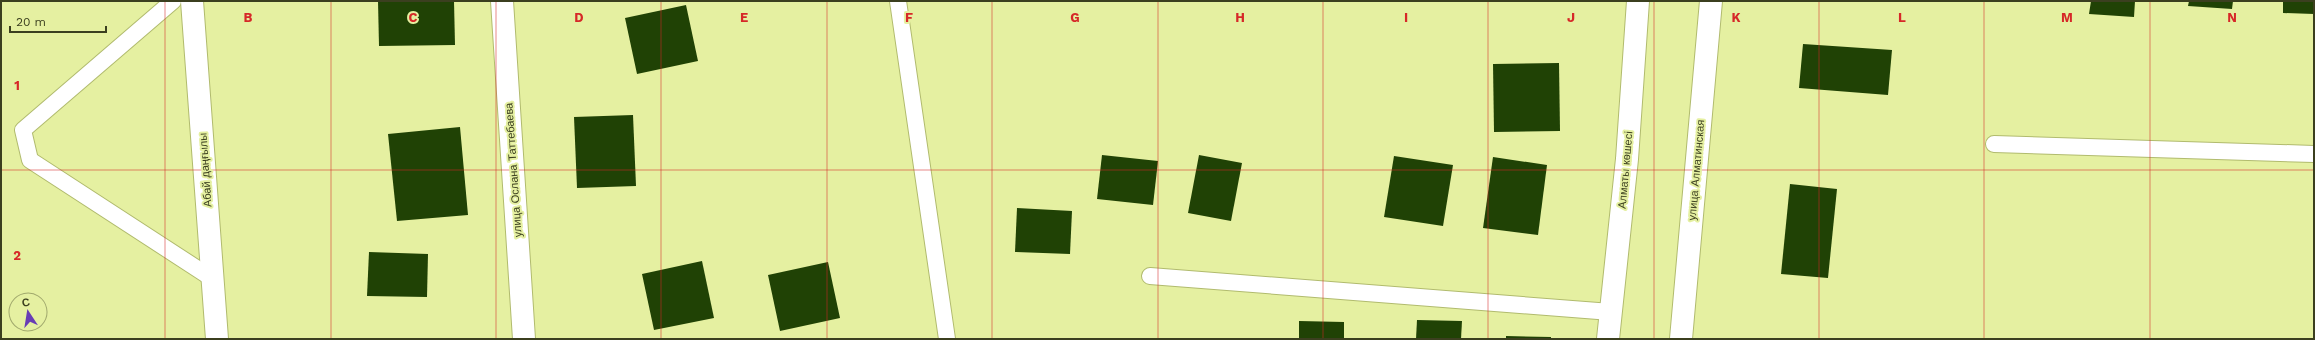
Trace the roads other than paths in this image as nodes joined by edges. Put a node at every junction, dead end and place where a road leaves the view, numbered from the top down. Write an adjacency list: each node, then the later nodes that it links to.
1 (173, 1): 10 (lane)
2 (192, 1): 10 (street, Абай даңғылы)
3 (502, 1): 13 (street, улица Ослана Таттебаева)
4 (898, 1): 14 (lane)
5 (1638, 1): 11 (street, Алматы көшесі)
6 (1711, 1): 16 (street, улица Алматинская)
7 (1994, 144): 8 (lane)
8 (2314, 154)
9 (1150, 276): 11 (lane)
10 (213, 279): 12 (street, Абай даңғылы)
11 (1611, 312): 15 (street, Алматы көшесі)
12 (217, 339)
13 (524, 339)
14 (947, 339)
15 (1608, 339)
16 (1681, 339)

